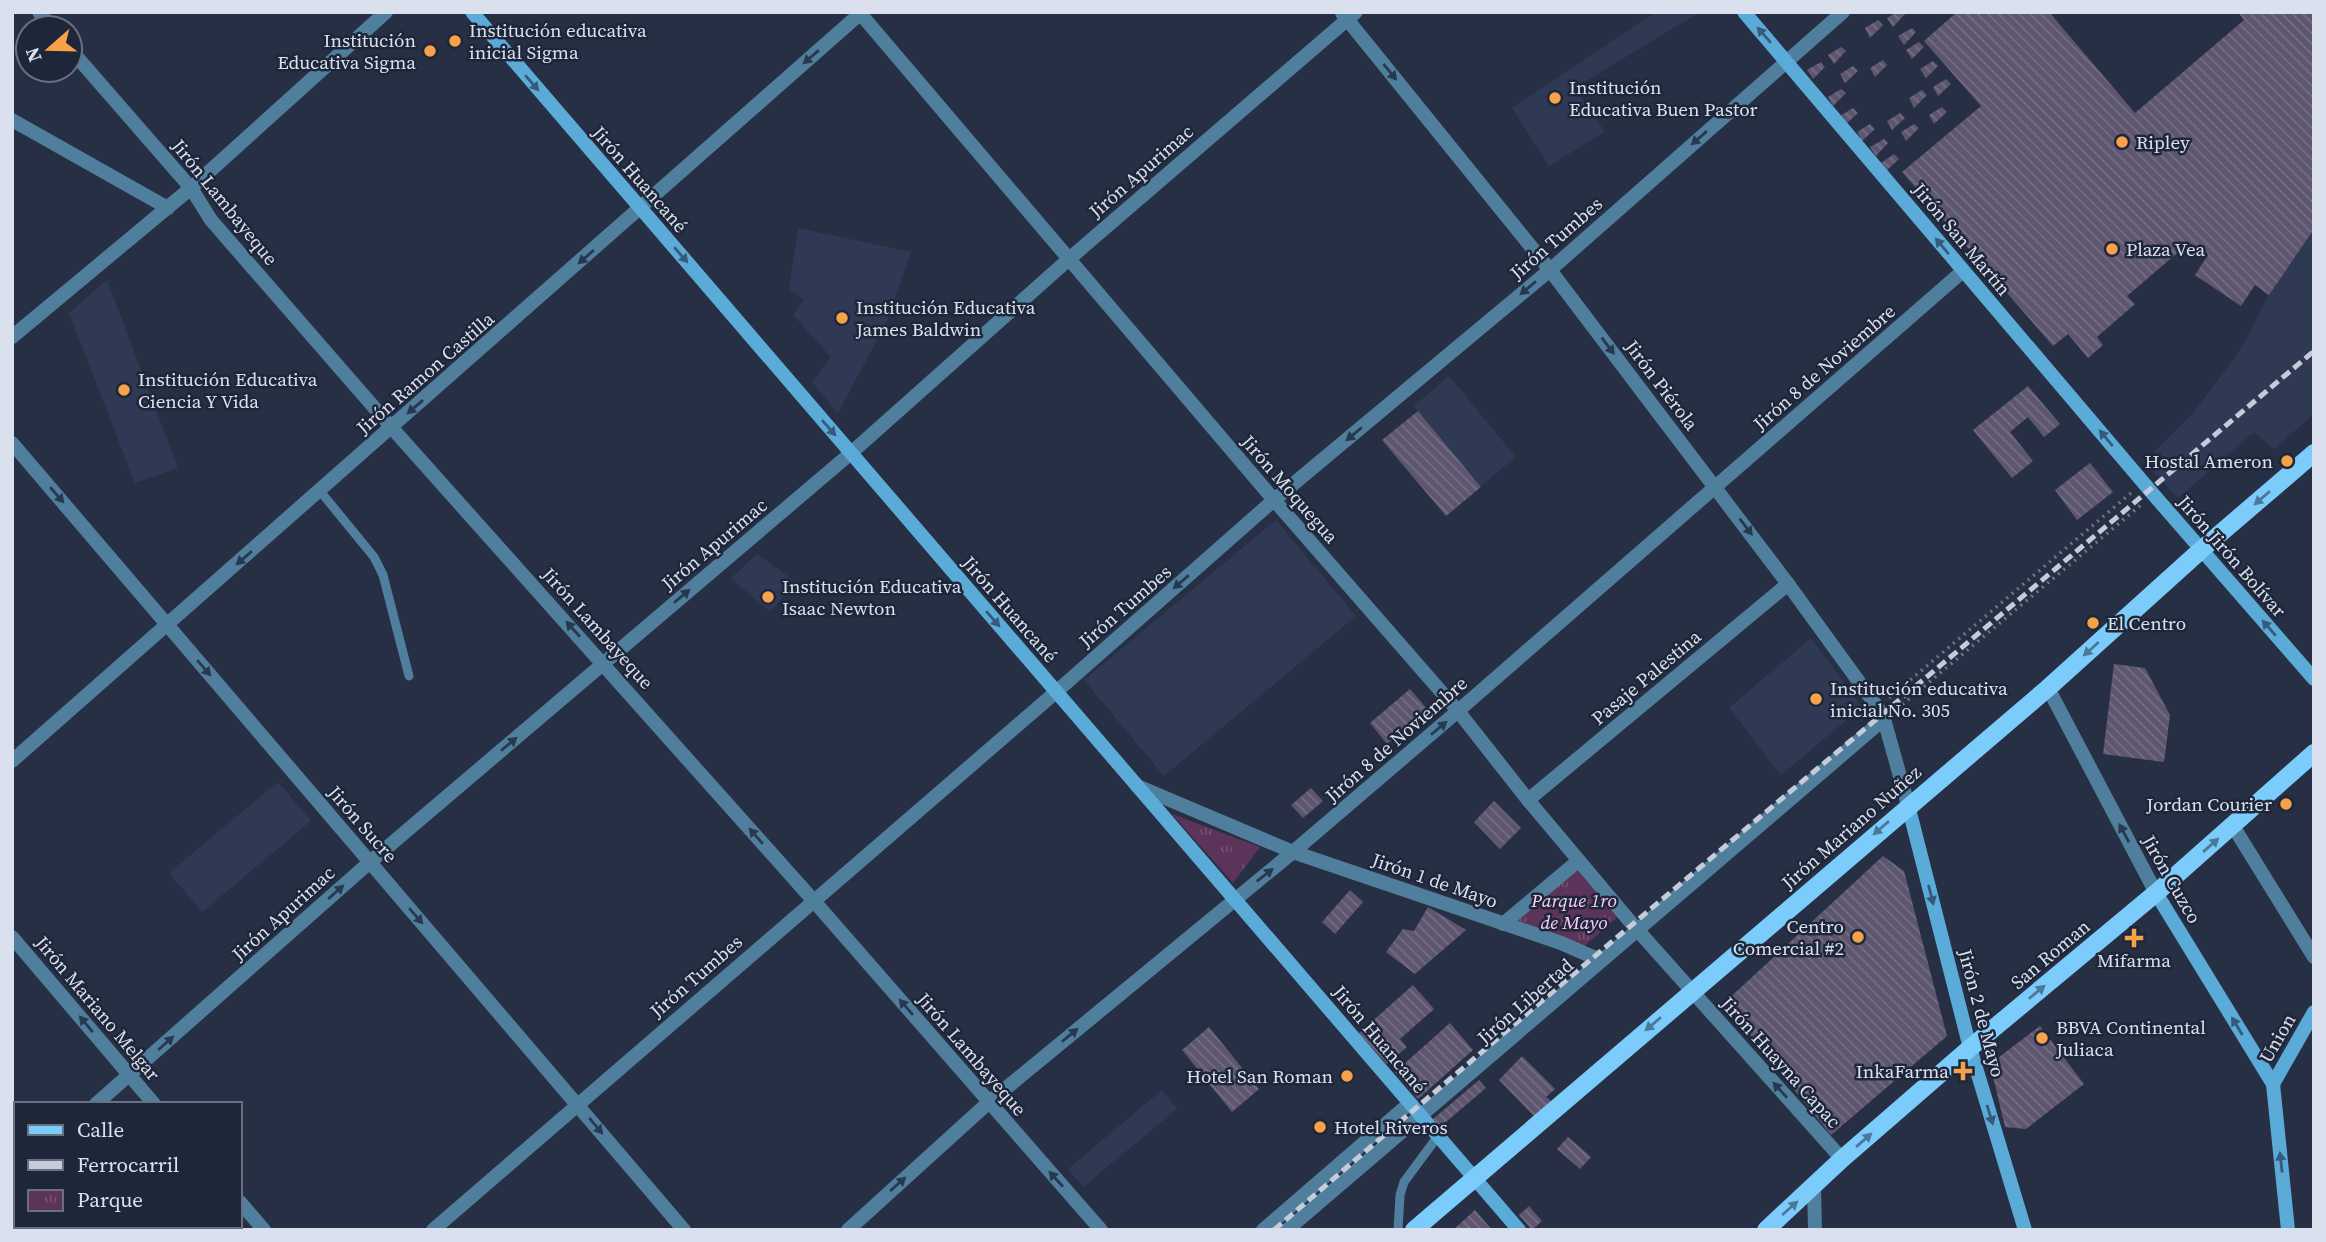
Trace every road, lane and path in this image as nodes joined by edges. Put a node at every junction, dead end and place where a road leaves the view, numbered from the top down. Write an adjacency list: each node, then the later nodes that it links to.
1 (386, 12): 10 (street)
2 (472, 12): 12 (street, Jirón Huancané, one-way to 12)
3 (1744, 12): 7 (street, Jirón San Martín, one-way to 3)
4 (1843, 12): 7 (street, Jirón Tumbes)
5 (861, 13): 12 (street, Jirón Ramon Castilla, one-way to 12); 13 (street, Jirón Moquegua)
6 (1348, 15): 13 (street, Jirón Apurimac); 14 (street, Jirón Piérola, one-way to 14)
7 (1787, 61): 14 (street, Jirón Tumbes, one-way to 14); 15 (street, Jirón San Martín, one-way to 7)
8 (84, 64): 10 (street, Jirón Lambayeque)
9 (12, 120): 11 (street)
10 (191, 188): 11 (street); 17 (street, Jirón Lambayeque)
11 (168, 208): 16 (street)
12 (640, 208): 17 (street, Jirón Ramon Castilla, one-way to 17); 19 (street, Jirón Huancané, one-way to 19)
13 (1069, 259): 19 (street, Jirón Apurimac); 24 (street, Jirón Moquegua)
14 (1550, 270): 21 (street, Jirón Piérola, one-way to 21); 24 (street, Jirón Tumbes, one-way to 24)
15 (1963, 271): 21 (street, Jirón 8 de Noviembre); 23 (street, Jirón San Martín, one-way to 15)
16 (12, 337)
17 (392, 428): 22 (street, Jirón Ramon Castilla); 28 (street, Jirón Lambayeque, one-way to 17)
18 (12, 443): 27 (street, Jirón Sucre, one-way to 27)
19 (851, 453): 28 (street, Jirón Apurimac, one-way to 19); 32 (street, Jirón Huancané, one-way to 32)
20 (2314, 453): 25 (main road, Jirón Mariano Nuñez, one-way to 25)
21 (1716, 487): 26 (street, Jirón Piérola, one-way to 26); 33 (street, Jirón 8 de Noviembre)
22 (320, 491): 27 (street, Jirón Ramon Castilla, one-way to 27); 29 (lane)
23 (2151, 492): 25 (street, Jirón Jirón Bolívar); 34 (path)
24 (1274, 500): 32 (street, Jirón Tumbes, one-way to 32); 33 (street, Jirón Moquegua)
25 (2202, 550): 30 (street, Jirón Jirón Bolívar, one-way to 25); 31 (main road, Jirón Mariano Nuñez, one-way to 31)
26 (1788, 584): 34 (street, Jirón Piérola); 38 (street, Pasaje Palestina)
27 (168, 625): 36 (street, Jirón Ramon Castilla); 43 (street, Jirón Sucre, one-way to 43)
28 (604, 663): 43 (street, Jirón Apurimac, one-way to 28); 46 (street, Jirón Lambayeque, one-way to 28)
29 (409, 676)
30 (2314, 679)
31 (2048, 688): 39 (main road, Jirón Mariano Nuñez); 44 (street, Jirón Cuzco, one-way to 31)
32 (1056, 692): 37 (street, Jirón Huancané); 46 (street, Jirón Tumbes)
33 (1458, 711): 38 (street, Jirón Moquegua); 41 (street, Jirón 8 de Noviembre, one-way to 33)
34 (1884, 719): 39 (street, Jirón Piérola); 48 (street, Jirón Libertad)
35 (2314, 753): 40 (main road, San Roman)
36 (12, 761)
37 (1138, 786): 41 (street, Jirón 1 de Mayo); 45 (street, Jirón Huancané)
38 (1528, 800): 42 (street, Jirón Moquegua)
39 (1908, 805): 52 (main road, Jirón Mariano Nuñez, one-way to 52); 54 (street, Jirón 2 de Mayo, one-way to 54)
40 (2233, 826): 44 (main road, San Roman, one-way to 40); 50 (street)
41 (1293, 852): 45 (street, Jirón 8 de Noviembre, one-way to 41); 47 (street, Jirón 1 de Mayo)
42 (1578, 861): 47 (street); 48 (street, Jirón Moquegua)
43 (370, 862): 55 (street, Jirón Apurimac, one-way to 43); 61 (street, Jirón Sucre, one-way to 61)
44 (2156, 893): 54 (main road, San Roman, one-way to 44); 56 (street, Jirón Cuzco, one-way to 44)
45 (1234, 899): 59 (street, Jirón 8 de Noviembre, one-way to 45); 60 (street, Jirón Huancané)
46 (813, 900): 59 (street, Jirón Lambayeque, one-way to 46); 61 (street, Jirón Tumbes)
47 (1503, 924): 51 (street, Jirón 1 de Mayo)
48 (1639, 931): 51 (street, Jirón Libertad); 52 (street, Jirón Moquegua)
49 (12, 937): 55 (street, Jirón Mariano Melgar, one-way to 49)
50 (2314, 957)
51 (1604, 958): 62 (street, Jirón Libertad)
52 (1691, 992): 64 (street, Jirón Huayna Capac, one-way to 52); 65 (main road, Jirón Mariano Nuñez, one-way to 65)
53 (2314, 1012): 56 (street, Union)
54 (1970, 1048): 64 (main road, San Roman, one-way to 54); 80 (street, Jirón 2 de Mayo, one-way to 80)
55 (130, 1076): 57 (street, Jirón Apurimac); 58 (street, Jirón Mariano Melgar)
56 (2273, 1084): 81 (street, one-way to 56)
57 (98, 1102)
58 (152, 1102)
59 (988, 1103): 71 (street, Jirón 8 de Noviembre, one-way to 59); 72 (street, Jirón Lambayeque, one-way to 59)
60 (1410, 1103): 62 (street, Jirón Huancané); 73 (street)
61 (577, 1104): 69 (street, Jirón Tumbes); 70 (street, Jirón Sucre, one-way to 70)
62 (1421, 1116): 63 (street, Jirón Huancané); 74 (street, Jirón Libertad)
63 (1438, 1136): 65 (street, Jirón Huancané); 75 (lane)
64 (1842, 1159): 66 (main road, San Roman)
65 (1474, 1177): 76 (main road, Jirón Mariano Nuñez); 77 (street, Jirón Huancané)
66 (1814, 1186): 78 (main road, San Roman, one-way to 66); 79 (street)
67 (242, 1204): 68 (street)
68 (264, 1230)
69 (433, 1230)
70 (684, 1230)
71 (848, 1230)
72 (1101, 1230)
73 (1263, 1230)
74 (1287, 1230)
75 (1398, 1230)
76 (1414, 1230)
77 (1519, 1230)
78 (1766, 1230)
79 (1815, 1230)
80 (2025, 1230)
81 (2288, 1230)

